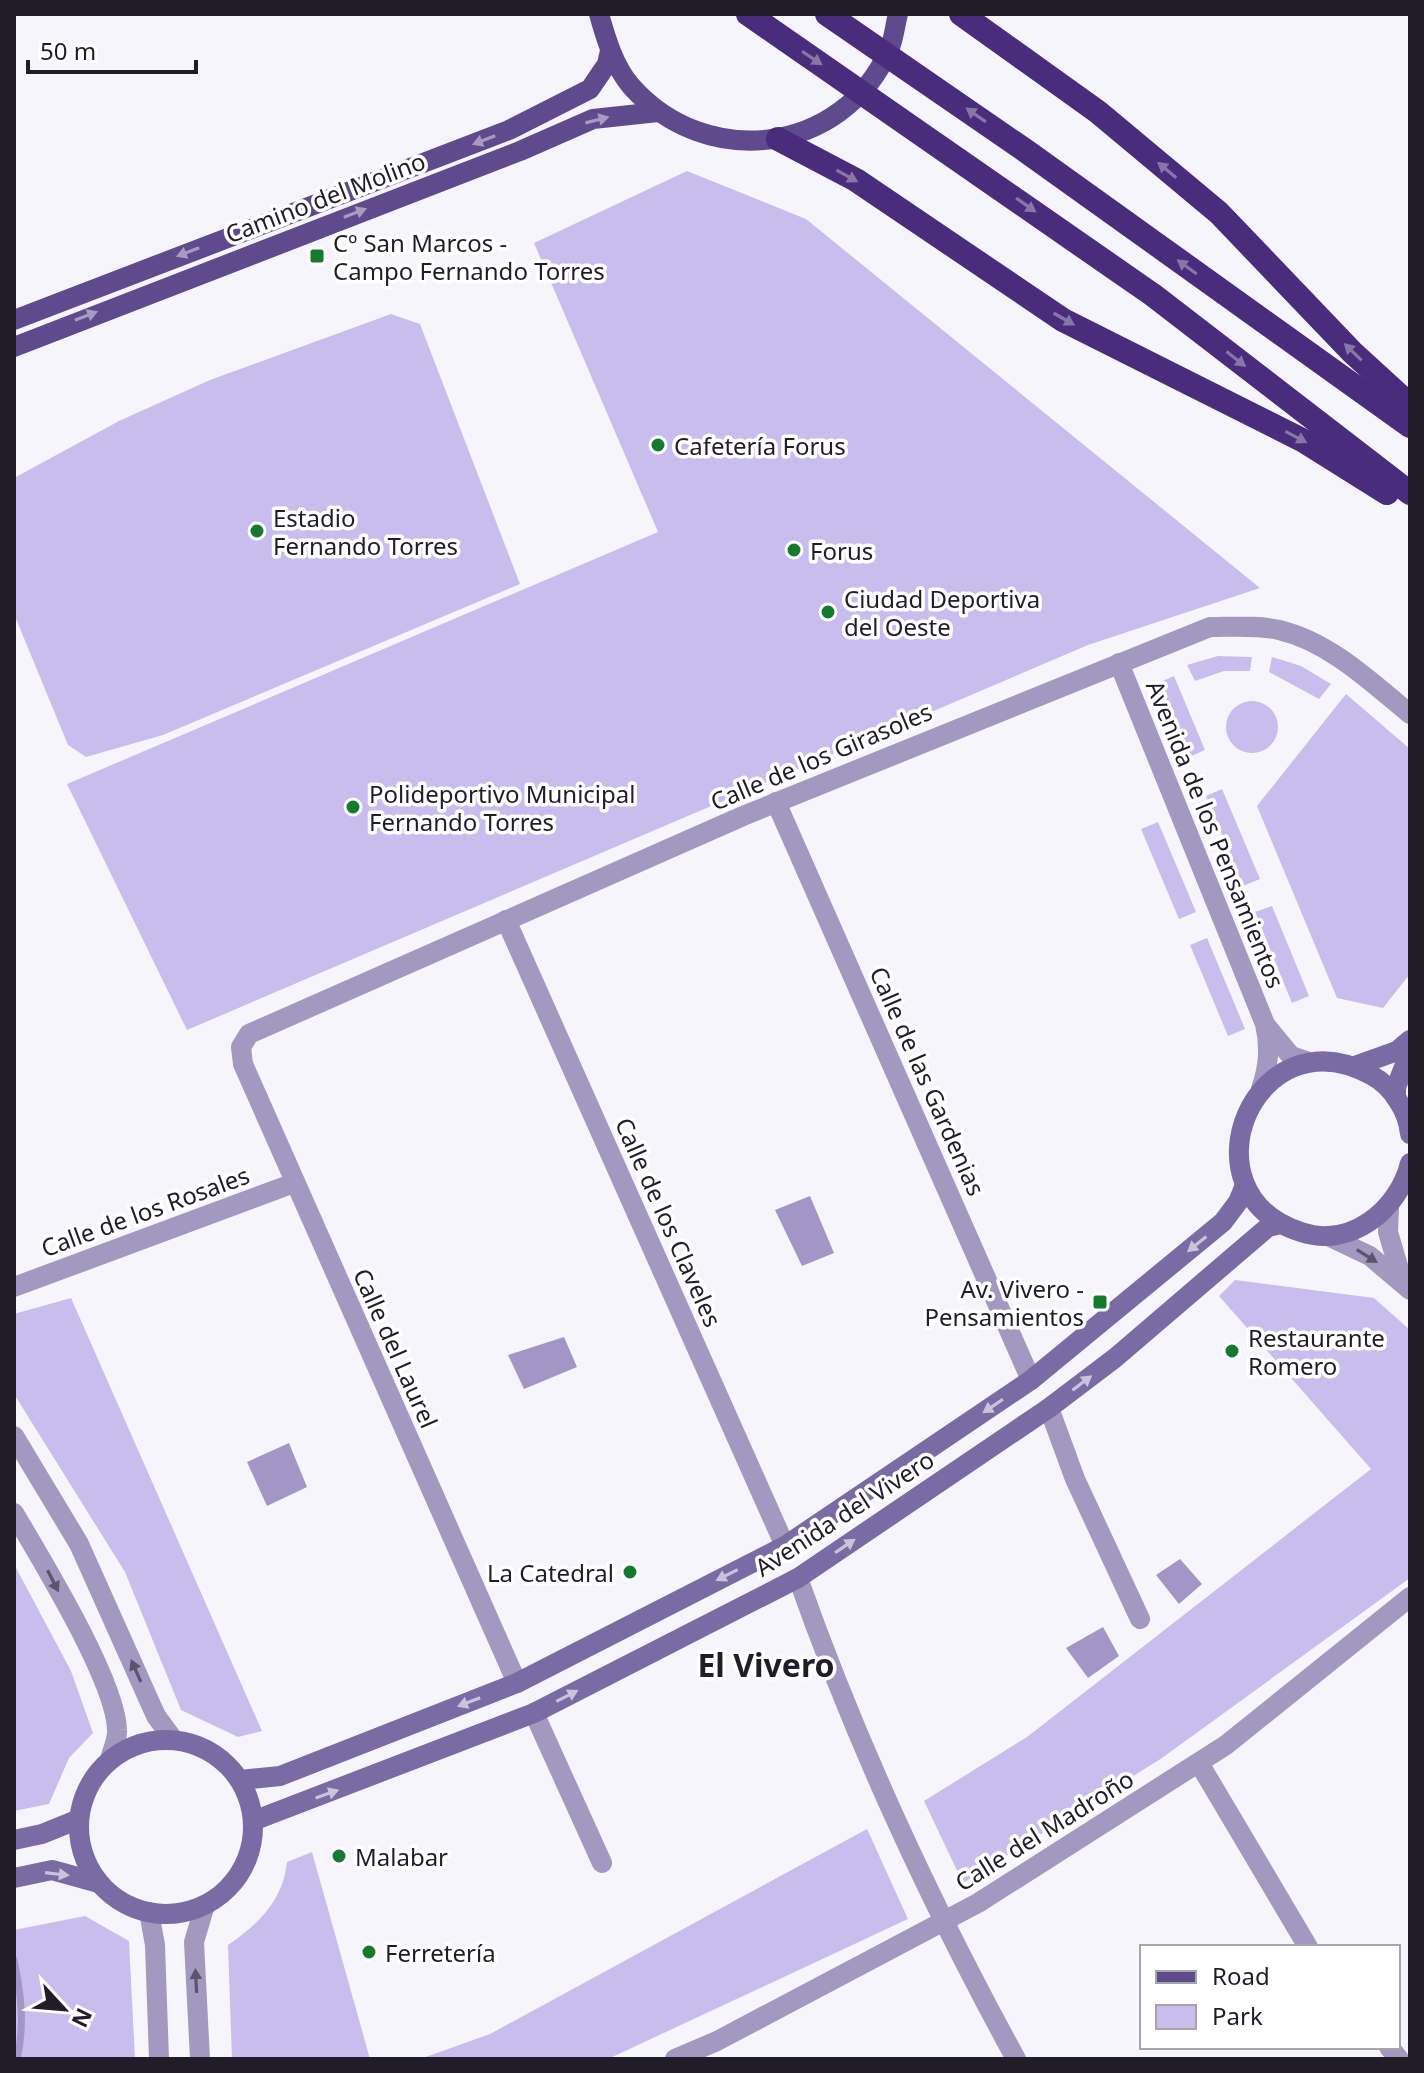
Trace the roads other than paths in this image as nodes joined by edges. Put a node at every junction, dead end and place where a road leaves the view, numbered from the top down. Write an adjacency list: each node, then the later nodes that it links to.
1 (599, 14): 6 (main road)
2 (748, 14): 13 (highway, one-way to 13)
3 (827, 14): 12 (highway, one-way to 3)
4 (898, 14): 8 (main road)
5 (961, 14): 11 (highway, one-way to 5)
6 (610, 51): 7 (main road); 9 (main road, Camino del Molino, one-way to 9)
7 (658, 112): 8 (main road); 10 (main road, Camino del Molino, one-way to 7)
8 (778, 139): 14 (highway, one-way to 14)
9 (14, 320)
10 (14, 347)
11 (1410, 405)
12 (1410, 426)
13 (1410, 493)
14 (1410, 506)
15 (1119, 663): 16 (street, Calle de los Girasoles); 17 (street, Calle de los Girasoles); 19 (street, Avenida de los Pensamientos)
16 (1410, 714)
17 (776, 802): 18 (street, Calle de los Girasoles); 36 (street, Calle de las Gardenias)
18 (506, 920): 20 (street, Calle de los Girasoles); 40 (street, Calle de los Claveles)
19 (1265, 1024): 23 (street, Avenida de los Pensamientos); 25 (street, Avenida de los Pensamientos)
20 (249, 1034): 29 (street, Calle del Laurel)
21 (1410, 1040): 24 (main road)
22 (1410, 1052): 26 (main road)
23 (1309, 1062): 24 (main road); 25 (main road)
24 (1355, 1066): 26 (main road)
25 (1261, 1089): 30 (main road)
26 (1396, 1098): 27 (main road)
27 (1410, 1134)
28 (1410, 1163): 31 (main road)
29 (294, 1183): 35 (street, Calle de los Rosales); 44 (street, Calle del Laurel)
30 (1245, 1185): 32 (main road); 36 (main road, Avenida del Vivero, one-way to 36)
31 (1389, 1208): 33 (main road); 34 (street)
32 (1281, 1224): 33 (main road); 37 (main road, Avenida del Vivero, one-way to 32)
33 (1328, 1236): 34 (street, one-way to 34)
34 (1406, 1286)
35 (14, 1287)
36 (1031, 1380): 40 (main road, Avenida del Vivero, one-way to 40)
37 (1049, 1408): 41 (main road, Avenida del Vivero, one-way to 37); 43 (street)
38 (14, 1436): 46 (street, one-way to 38)
39 (14, 1513): 47 (street, one-way to 47)
40 (785, 1546): 44 (main road, Avenida del Vivero, one-way to 44)
41 (798, 1578): 45 (main road, Avenida del Vivero, one-way to 41); 58 (street)
42 (1410, 1597): 48 (street, Calle del Madroño)
43 (1140, 1619)
44 (517, 1683): 49 (main road, Avenida del Vivero, one-way to 49)
45 (534, 1713): 51 (main road, Avenida del Vivero, one-way to 45); 53 (street)
46 (173, 1739): 47 (main road); 49 (main road)
47 (110, 1760): 50 (main road)
48 (1199, 1763): 58 (street, Calle del Madroño); 59 (street)
49 (240, 1780): 51 (main road)
50 (79, 1819): 52 (main road); 55 (main road)
51 (253, 1821): 56 (main road)
52 (14, 1840)
53 (602, 1863)
54 (14, 1878): 55 (main road, one-way to 55)
55 (99, 1883): 57 (main road)
56 (205, 1905): 57 (main road); 62 (street, one-way to 56)
57 (149, 1912): 61 (street)
58 (944, 1922): 60 (street, Calle del Madroño); 63 (street)
59 (1307, 1945)
60 (678, 2058)
61 (159, 2059)
62 (200, 2059)
63 (1016, 2059)

